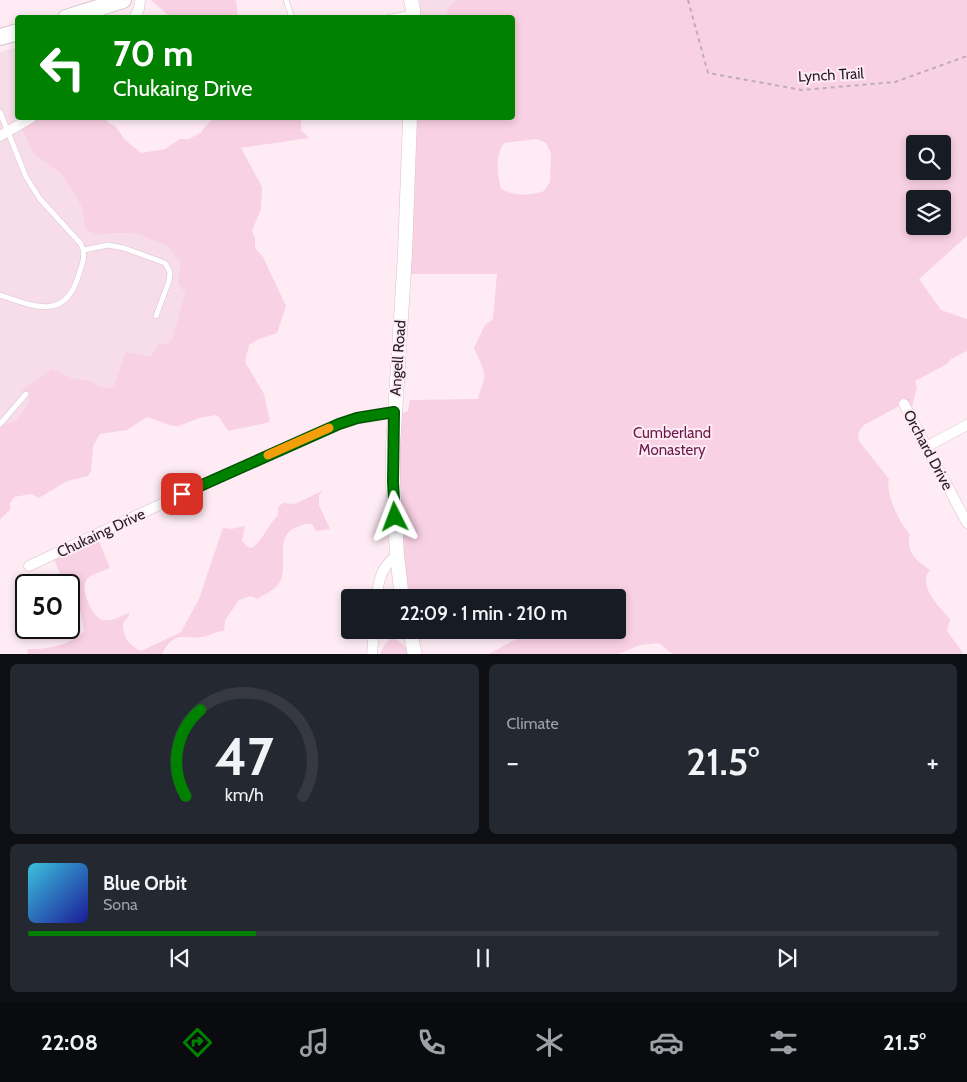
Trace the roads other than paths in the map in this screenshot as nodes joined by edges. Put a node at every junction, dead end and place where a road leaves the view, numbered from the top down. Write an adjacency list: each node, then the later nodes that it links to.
1 (123, 0): 4 (main road)
2 (140, 0): 7 (street)
3 (286, 0): 8 (lane)
4 (96, 4): 6 (main road)
5 (412, 10): 9 (lane)
6 (72, 15)
7 (136, 15)
8 (291, 15)
9 (396, 15)
10 (15, 33): 11 (main road)
11 (0, 37)
12 (0, 112): 15 (lane)
13 (28, 120): 15 (street)
14 (410, 120): 21 (main road, Angell Road)
15 (4, 134): 16 (lane)
16 (84, 250): 17 (lane); 18 (lane)
17 (0, 295)
18 (156, 316)
19 (26, 394): 22 (lane)
20 (904, 404): 24 (street, Orchard Drive)
21 (394, 412): 26 (main road, Angell Road); 27 (street, Chukaing Drive)
22 (0, 424)
23 (967, 425): 24 (street)
24 (926, 446): 25 (street, Orchard Drive)
25 (967, 523)
26 (397, 555): 28 (street); 29 (main road, Angell Road)
27 (29, 566)
28 (378, 589)
29 (401, 589)
30 (373, 639): 32 (street)
31 (412, 639): 33 (main road)
32 (372, 654)
33 (415, 654)

